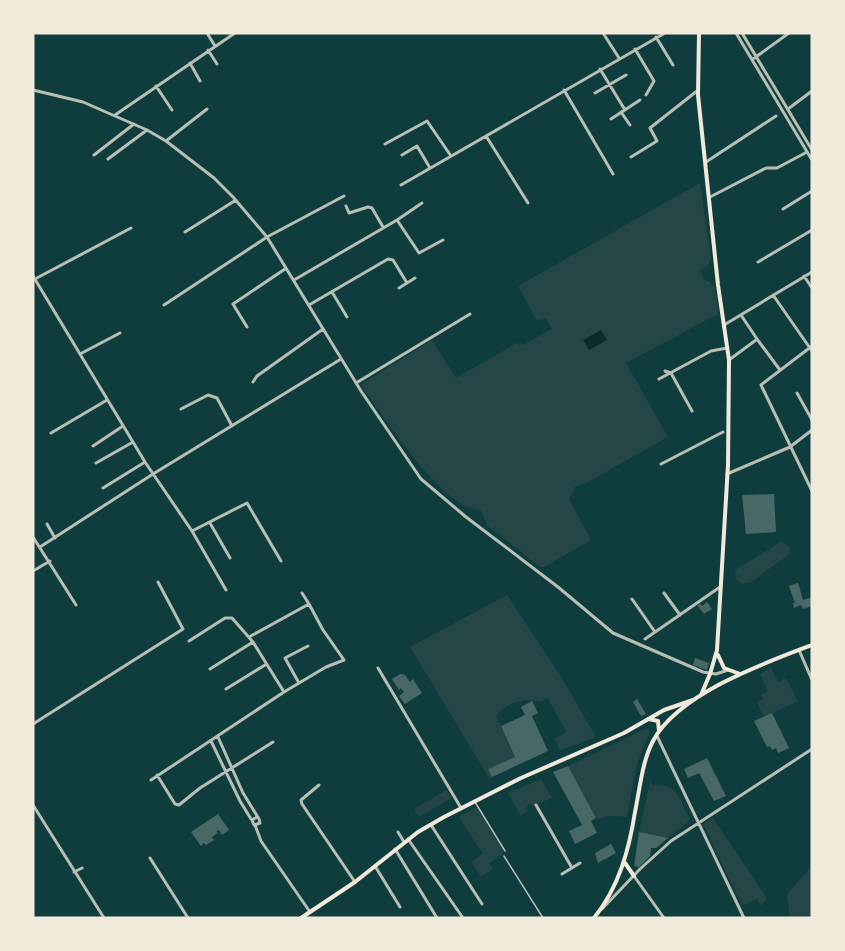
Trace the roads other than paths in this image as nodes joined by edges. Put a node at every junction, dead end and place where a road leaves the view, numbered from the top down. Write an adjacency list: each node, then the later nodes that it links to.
1 (207, 33): 10 (street)
2 (234, 33): 10 (street)
3 (603, 33): 14 (street)
4 (665, 33): 9 (street)
5 (699, 33): 26 (main road)
6 (736, 33): 15 (street)
7 (742, 33): 13 (street)
8 (789, 33): 13 (street)
9 (658, 35): 11 (street); 18 (street)
10 (215, 46): 12 (street)
11 (635, 49): 14 (street); 29 (street)
12 (208, 50): 16 (street); 17 (street)
13 (757, 56): 15 (street); 32 (street)
14 (619, 58): 19 (street)
15 (753, 59): 44 (street)
16 (189, 63): 21 (street); 23 (street)
17 (217, 64)
18 (673, 65)
19 (600, 69): 22 (street); 25 (street)
20 (626, 75): 22 (street)
21 (200, 81)
22 (610, 84): 28 (street); 34 (street)
23 (156, 86): 33 (street); 35 (street)
24 (33, 90): 35 (street)
25 (564, 90): 41 (street); 53 (street)
26 (699, 90): 48 (street); 51 (main road)
27 (812, 92): 32 (street)
28 (595, 93)
29 (646, 95)
30 (640, 100): 34 (street)
31 (207, 109): 42 (street)
32 (788, 109): 44 (street)
33 (172, 110)
34 (623, 111): 37 (street); 39 (street)
35 (115, 115): 38 (street)
36 (776, 116): 51 (street)
37 (611, 119)
38 (134, 124): 40 (street); 45 (street)
39 (630, 126)
40 (147, 130): 42 (street); 49 (street)
41 (486, 136): 47 (street); 60 (street)
42 (166, 141): 58 (street)
43 (385, 144): 47 (street)
44 (810, 151): 50 (street); 57 (street)
45 (94, 155)
46 (402, 155): 52 (street)
47 (451, 156): 52 (street)
48 (631, 157)
49 (108, 159)
50 (812, 160)
51 (706, 162): 57 (main road)
52 (430, 168): 54 (street)
53 (613, 174)
54 (401, 185)
55 (812, 191): 62 (street)
56 (344, 196): 68 (street)
57 (710, 197): 87 (main road)
58 (236, 200): 67 (street); 68 (street)
59 (422, 203): 63 (street)
60 (528, 203)
61 (346, 206): 64 (street)
62 (783, 209)
63 (397, 220): 64 (street); 69 (street)
64 (383, 227): 76 (street)
65 (131, 228): 74 (street)
66 (812, 230): 70 (street)
67 (185, 232)
68 (267, 237): 71 (street); 82 (street)
69 (442, 240)
70 (758, 262)
71 (285, 269): 76 (street); 88 (street)
72 (812, 272): 73 (street)
73 (804, 276): 79 (street); 81 (street)
74 (34, 277): 94 (street)
75 (415, 278): 77 (street)
76 (294, 280): 83 (street)
77 (407, 283): 78 (street); 80 (street)
78 (399, 288)
79 (812, 288)
80 (332, 292): 83 (street); 86 (street)
81 (773, 296): 85 (street); 93 (street)
82 (164, 305)
83 (309, 305): 89 (street)
84 (470, 314): 102 (street)
85 (741, 315): 87 (street); 91 (street)
86 (347, 317)
87 (724, 325): 92 (main road)
88 (247, 327)
89 (323, 329): 95 (street); 101 (street)
90 (120, 333): 94 (street)
91 (757, 339): 96 (street); 97 (street)
92 (728, 348): 96 (main road); 99 (street)
93 (811, 348): 97 (street)
94 (80, 354): 104 (street)
95 (341, 359): 102 (street); 109 (street)
96 (729, 360): 120 (main road)
97 (780, 370): 115 (street)
98 (665, 371): 99 (street)
99 (671, 373): 100 (street); 106 (street)
100 (659, 379)
101 (253, 382)
102 (356, 383): 156 (street)
103 (797, 393): 107 (street)
104 (107, 400): 108 (street); 112 (street)
105 (181, 409): 109 (street)
106 (692, 411)
107 (812, 420)
108 (123, 426): 113 (street); 114 (street)
109 (232, 426): 119 (street)
110 (812, 430): 115 (street)
111 (723, 432): 118 (street)
112 (51, 433)
113 (133, 442): 116 (street); 117 (street)
114 (93, 446)
115 (790, 447): 120 (street); 122 (street)
116 (145, 462): 119 (street); 121 (street)
117 (96, 464)
118 (661, 464)
119 (153, 474): 125 (street); 127 (street)
120 (727, 474): 134 (main road)
121 (103, 488)
122 (812, 491)
123 (209, 522): 125 (street); 129 (street); 131 (street)
124 (46, 524): 127 (street)
125 (192, 531): 135 (street)
126 (33, 537): 128 (street)
127 (55, 538): 128 (street)
128 (40, 547): 130 (street)
129 (230, 558)
130 (50, 561): 132 (street); 140 (street)
131 (281, 561)
132 (33, 571)
133 (158, 582): 164 (street)
134 (720, 586): 141 (street); 149 (main road)
135 (226, 590)
136 (302, 593): 139 (street)
137 (664, 593): 141 (street)
138 (632, 599): 142 (street)
139 (309, 604): 143 (street); 158 (street)
140 (76, 605)
141 (680, 615): 142 (street)
142 (655, 632): 144 (street)
143 (249, 637): 145 (street); 146 (street)
144 (645, 639)
145 (189, 640)
146 (253, 642): 151 (street); 153 (street)
147 (812, 645): 150 (main road)
148 (308, 646): 158 (street)
149 (717, 650): 154 (main road); 156 (main road)
150 (799, 650): 155 (main road); 157 (street)
151 (265, 665): 159 (street); 160 (street)
152 (378, 668): 184 (street)
153 (210, 669)
154 (728, 670): 155 (main road); 156 (street)
155 (740, 674): 161 (main road)
156 (710, 675): 161 (main road)
157 (812, 680)
158 (299, 683): 160 (street)
159 (226, 688)
160 (284, 692): 166 (street)
161 (701, 695): 162 (main road)
162 (693, 700): 163 (main road); 165 (main road)
163 (649, 719): 165 (main road); 179 (main road)
164 (33, 724)
165 (658, 733): 187 (street); 196 (main road)
166 (218, 736): 167 (street); 169 (street)
167 (211, 741): 170 (street); 174 (street)
168 (273, 742): 172 (street)
169 (221, 744): 170 (street); 172 (street)
170 (214, 748): 173 (street)
171 (812, 749): 187 (street)
172 (232, 768): 173 (street); 176 (street)
173 (226, 772): 174 (street); 177 (street)
174 (157, 776): 175 (street)
175 (151, 780)
176 (238, 782): 177 (street); 181 (street)
177 (232, 784): 183 (street)
178 (320, 785): 204 (street)
179 (475, 801): 184 (main road); 193 (lane)
180 (33, 805): 201 (street)
181 (250, 805): 183 (street); 185 (street)
182 (536, 805): 200 (street)
183 (244, 808): 186 (street)
184 (461, 808): 189 (main road)
185 (257, 817): 186 (street); 188 (street)
186 (252, 820): 188 (street)
187 (699, 822): 203 (street); 217 (street)
188 (254, 825): 207 (street)
189 (431, 825): 191 (main road); 205 (street)
190 (398, 832): 191 (street)
191 (406, 840): 192 (main road); 213 (street)
192 (395, 849): 198 (main road); 212 (street)
193 (505, 852)
194 (504, 856): 214 (lane)
195 (150, 858): 210 (street)
196 (624, 862): 203 (main road); 208 (main road)
197 (580, 863): 200 (street)
198 (375, 866): 204 (main road); 206 (street)
199 (82, 868): 201 (street)
200 (572, 868): 202 (street)
201 (74, 872): 209 (street)
202 (562, 874)
203 (634, 876): 208 (street); 216 (street)
204 (355, 882): 207 (main road)
205 (482, 904)
206 (400, 907)
207 (310, 912): 211 (main road)
208 (598, 914): 215 (main road)
209 (104, 918)
210 (188, 918)
211 (301, 918)
212 (438, 918)
213 (463, 918)
214 (543, 918)
215 (594, 918)
216 (664, 918)
217 (744, 918)

